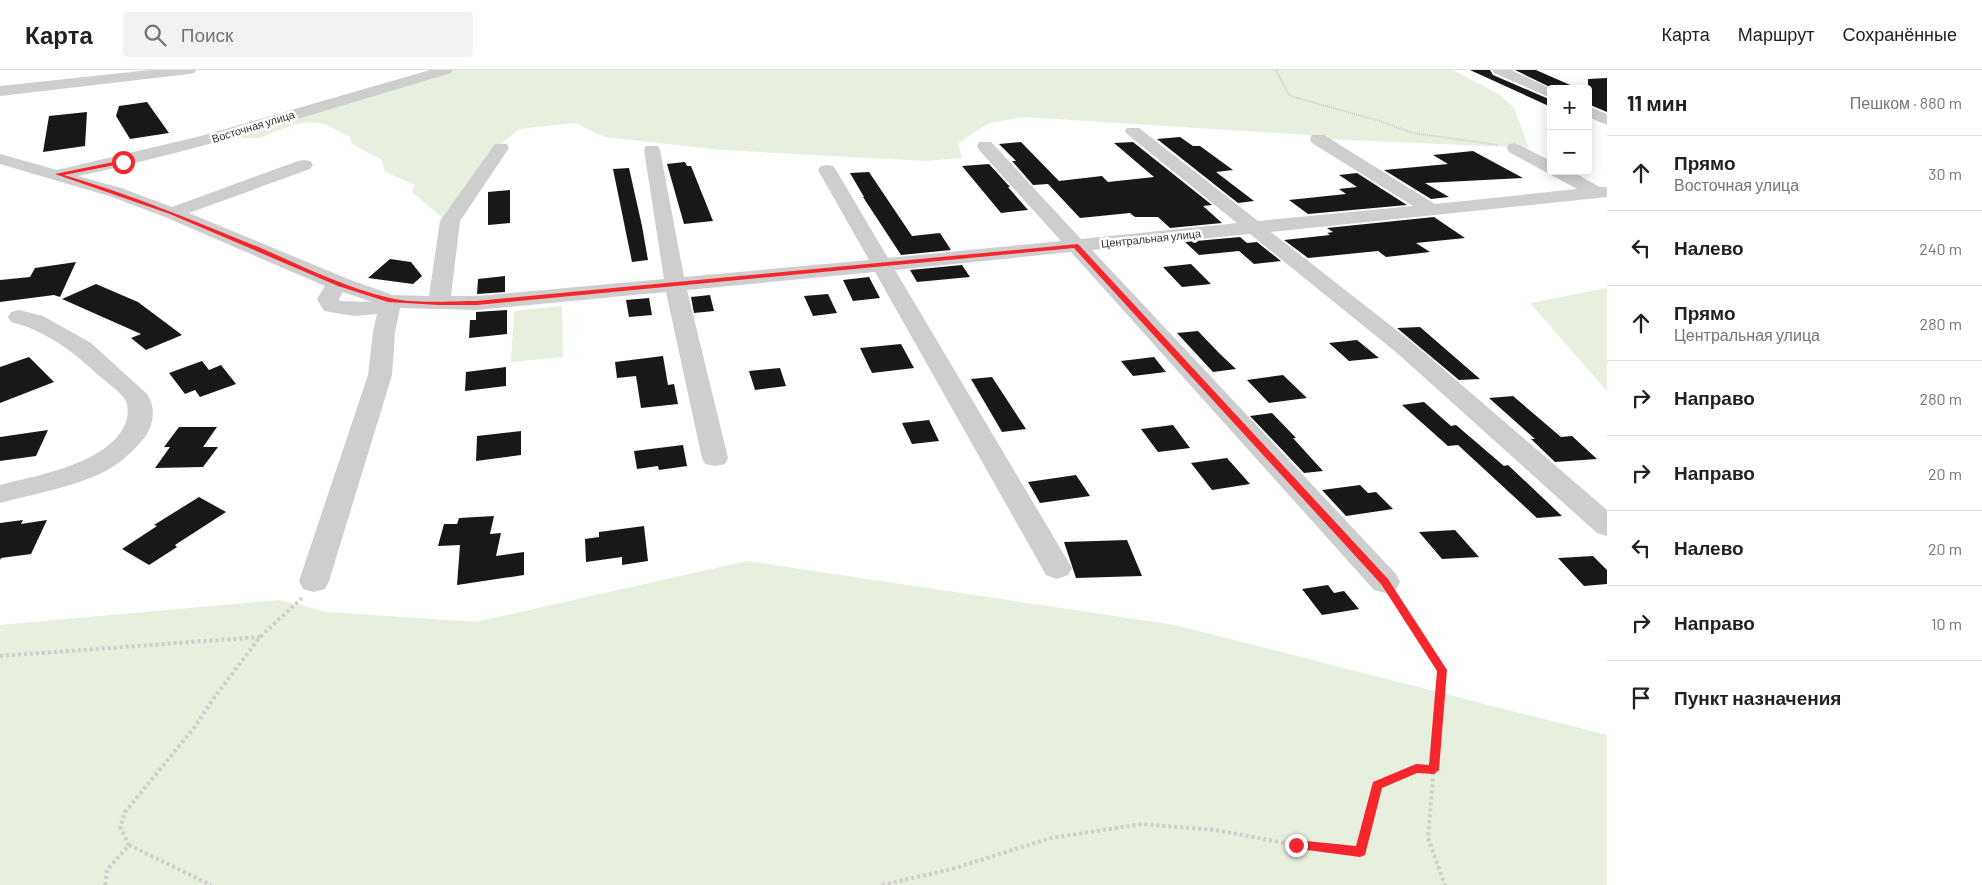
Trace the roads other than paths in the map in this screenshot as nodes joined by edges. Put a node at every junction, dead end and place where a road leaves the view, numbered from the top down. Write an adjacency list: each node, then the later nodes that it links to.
1 (188, 70): 4 (street)
2 (446, 70): 18 (street, Восточная улица)
3 (1499, 70): 5 (street)
4 (0, 91)
5 (1547, 92)
6 (1592, 113): 7 (street)
7 (1607, 120)
8 (1133, 130): 23 (street)
9 (1318, 138): 21 (street)
10 (985, 146): 24 (street)
11 (501, 148): 28 (street)
12 (1515, 148): 16 (street)
13 (652, 150): 26 (street)
14 (0, 159): 18 (street)
15 (304, 165): 22 (street)
16 (1547, 166)
17 (827, 170): 25 (street)
18 (58, 174): 22 (street)
19 (1566, 175): 20 (street)
20 (1602, 192): 21 (street, Центральная улица)
21 (1432, 210): 23 (street, Центральная улица)
22 (172, 213): 27 (street, Центральная улица)
23 (1255, 228): 24 (street, Центральная улица); 32 (street)
24 (1076, 246): 25 (street, Центральная улица); 35 (street)
25 (883, 265): 26 (street, Центральная улица); 33 (street)
26 (676, 284): 28 (street, Центральная улица); 30 (street)
27 (392, 302): 28 (street, Центральная улица); 34 (street)
28 (439, 303)
29 (18, 317): 31 (street)
30 (715, 458)
31 (0, 494)
32 (1607, 526)
33 (1057, 568)
34 (314, 581)
35 (1385, 582)

